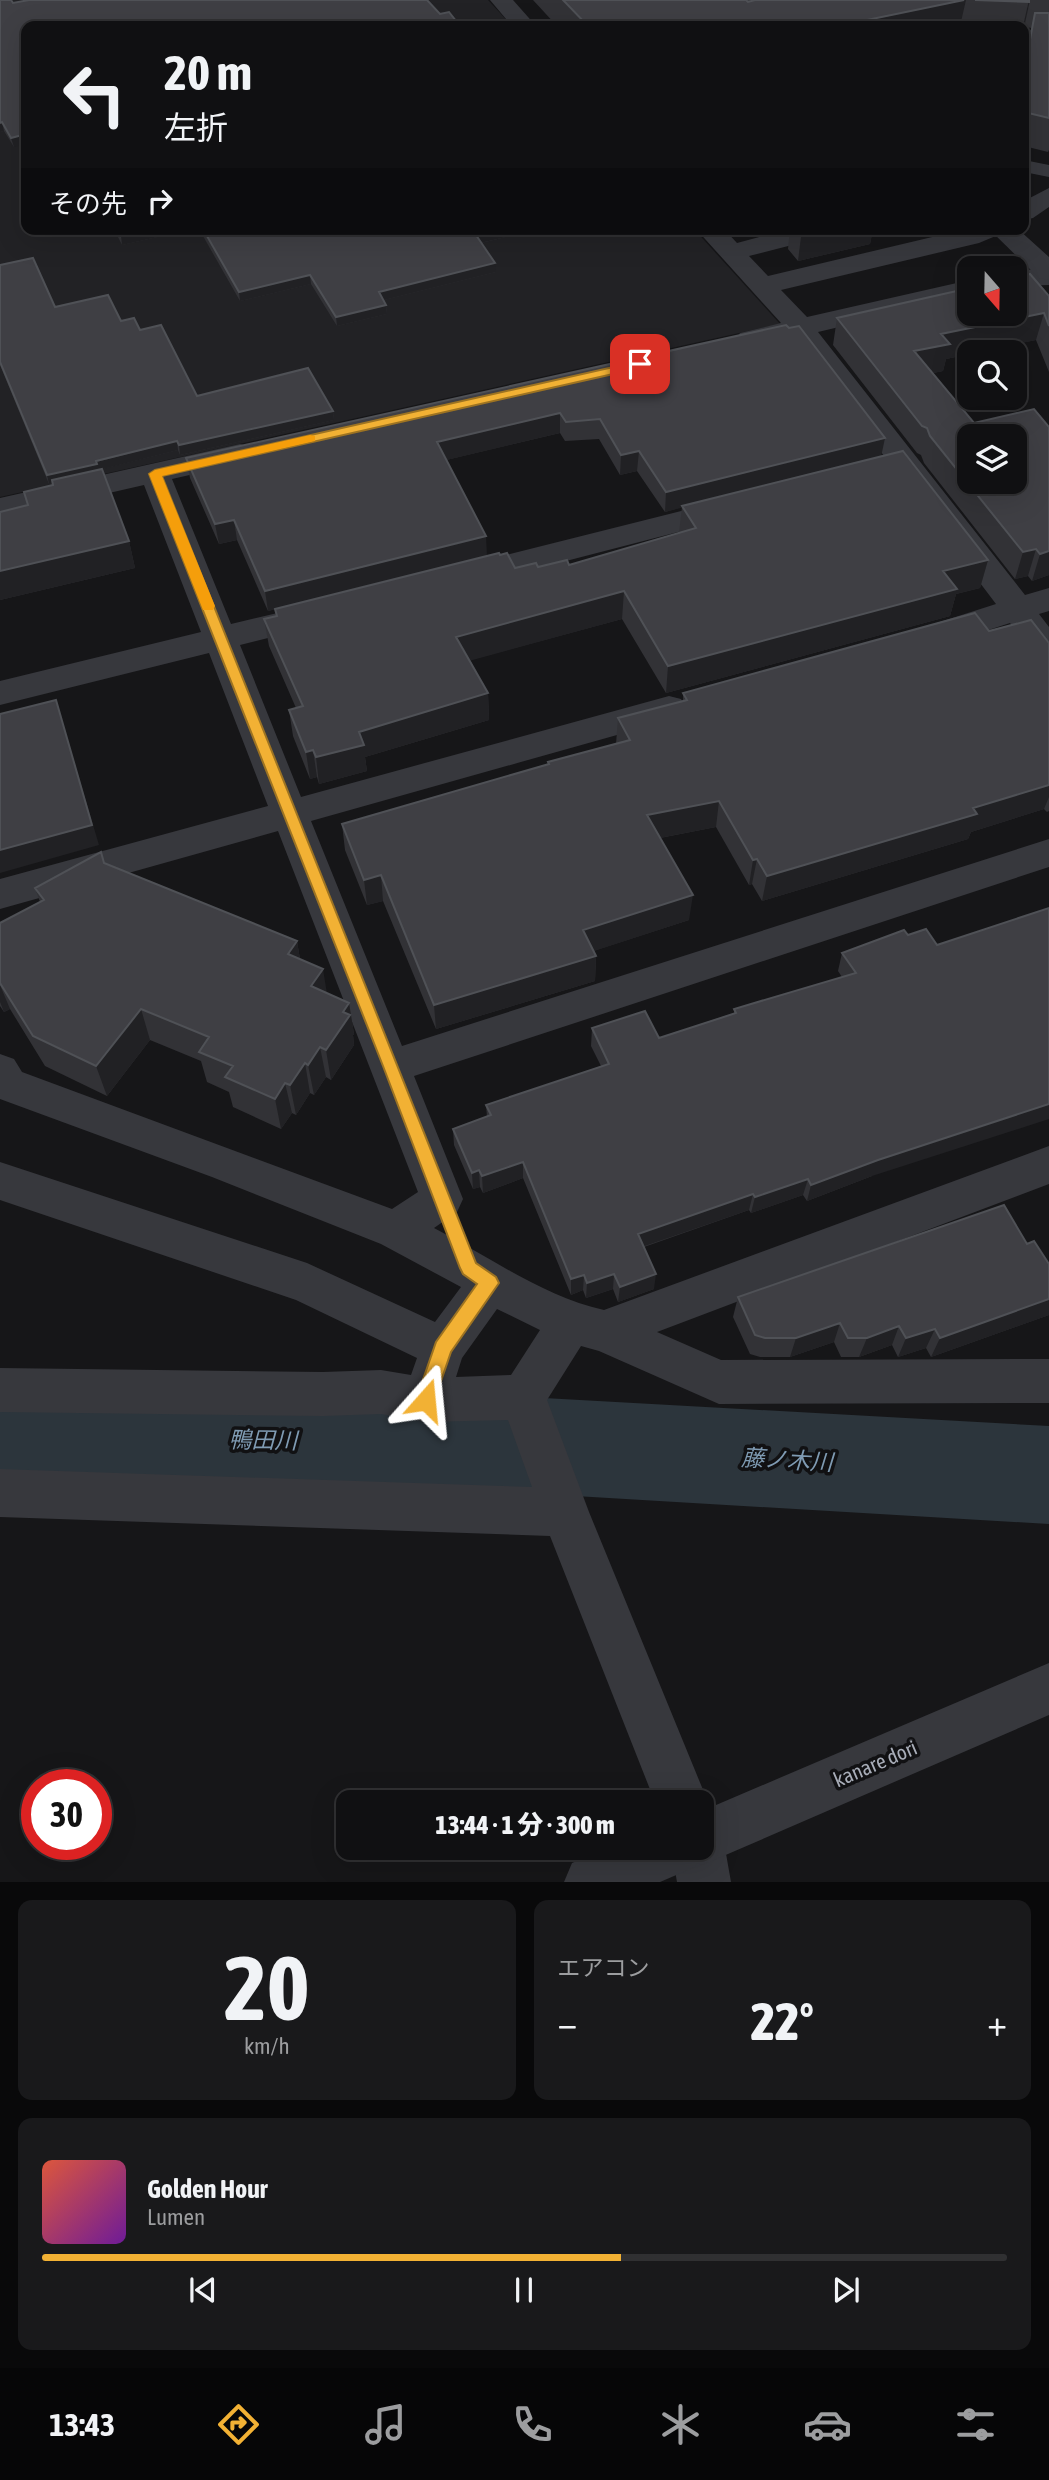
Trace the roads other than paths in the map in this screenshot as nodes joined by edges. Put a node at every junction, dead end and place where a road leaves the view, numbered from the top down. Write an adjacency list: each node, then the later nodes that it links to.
1 (500, 0): 3 (street)
2 (751, 0): 4 (street)
3 (519, 21)
4 (774, 21)
5 (1029, 36): 6 (street)
6 (1049, 37)
7 (1029, 167): 8 (street)
8 (1049, 171)
9 (1049, 196): 10 (street)
10 (1029, 209)
11 (714, 235): 15 (street)
12 (799, 235): 15 (street)
13 (975, 235): 18 (street)
14 (1008, 235): 16 (street)
15 (730, 253): 18 (street)
16 (1049, 275): 17 (street)
17 (1027, 277)
18 (761, 286): 20 (street)
19 (957, 291): 20 (street)
20 (801, 328): 21 (street); 27 (street)
21 (720, 346)
22 (263, 449): 23 (street)
23 (155, 474): 25 (street); 29 (street)
24 (760, 501): 26 (street)
25 (0, 508)
26 (436, 584)
27 (1033, 603): 30 (street); 31 (street)
28 (342, 608): 29 (street)
29 (221, 639): 32 (street); 34 (street)
30 (908, 643)
31 (1049, 650)
32 (0, 693)
33 (706, 698): 34 (street)
34 (289, 812): 36 (street); 37 (street)
35 (1049, 853): 37 (street)
36 (0, 894)
37 (391, 1066): 41 (street)
38 (0, 1071): 42 (street)
39 (1049, 1165): 44 (street)
40 (0, 1181): 45 (street)
41 (442, 1199): 42 (street); 43 (street)
42 (396, 1230): 43 (street)
43 (479, 1275): 44 (street); 45 (street)
44 (587, 1327): 46 (street); 48 (street)
45 (443, 1348): 49 (street)
46 (1049, 1381)
47 (0, 1390): 49 (street)
48 (523, 1397): 49 (street); 51 (street)
49 (426, 1400)
50 (0, 1493): 51 (street)
51 (565, 1512): 53 (street)
52 (1049, 1689): 54 (street, kanare dori)
53 (676, 1790)
54 (714, 1833)
55 (645, 1860): 57 (street)
56 (700, 1860): 58 (street)
57 (591, 1881)
58 (704, 1881)

